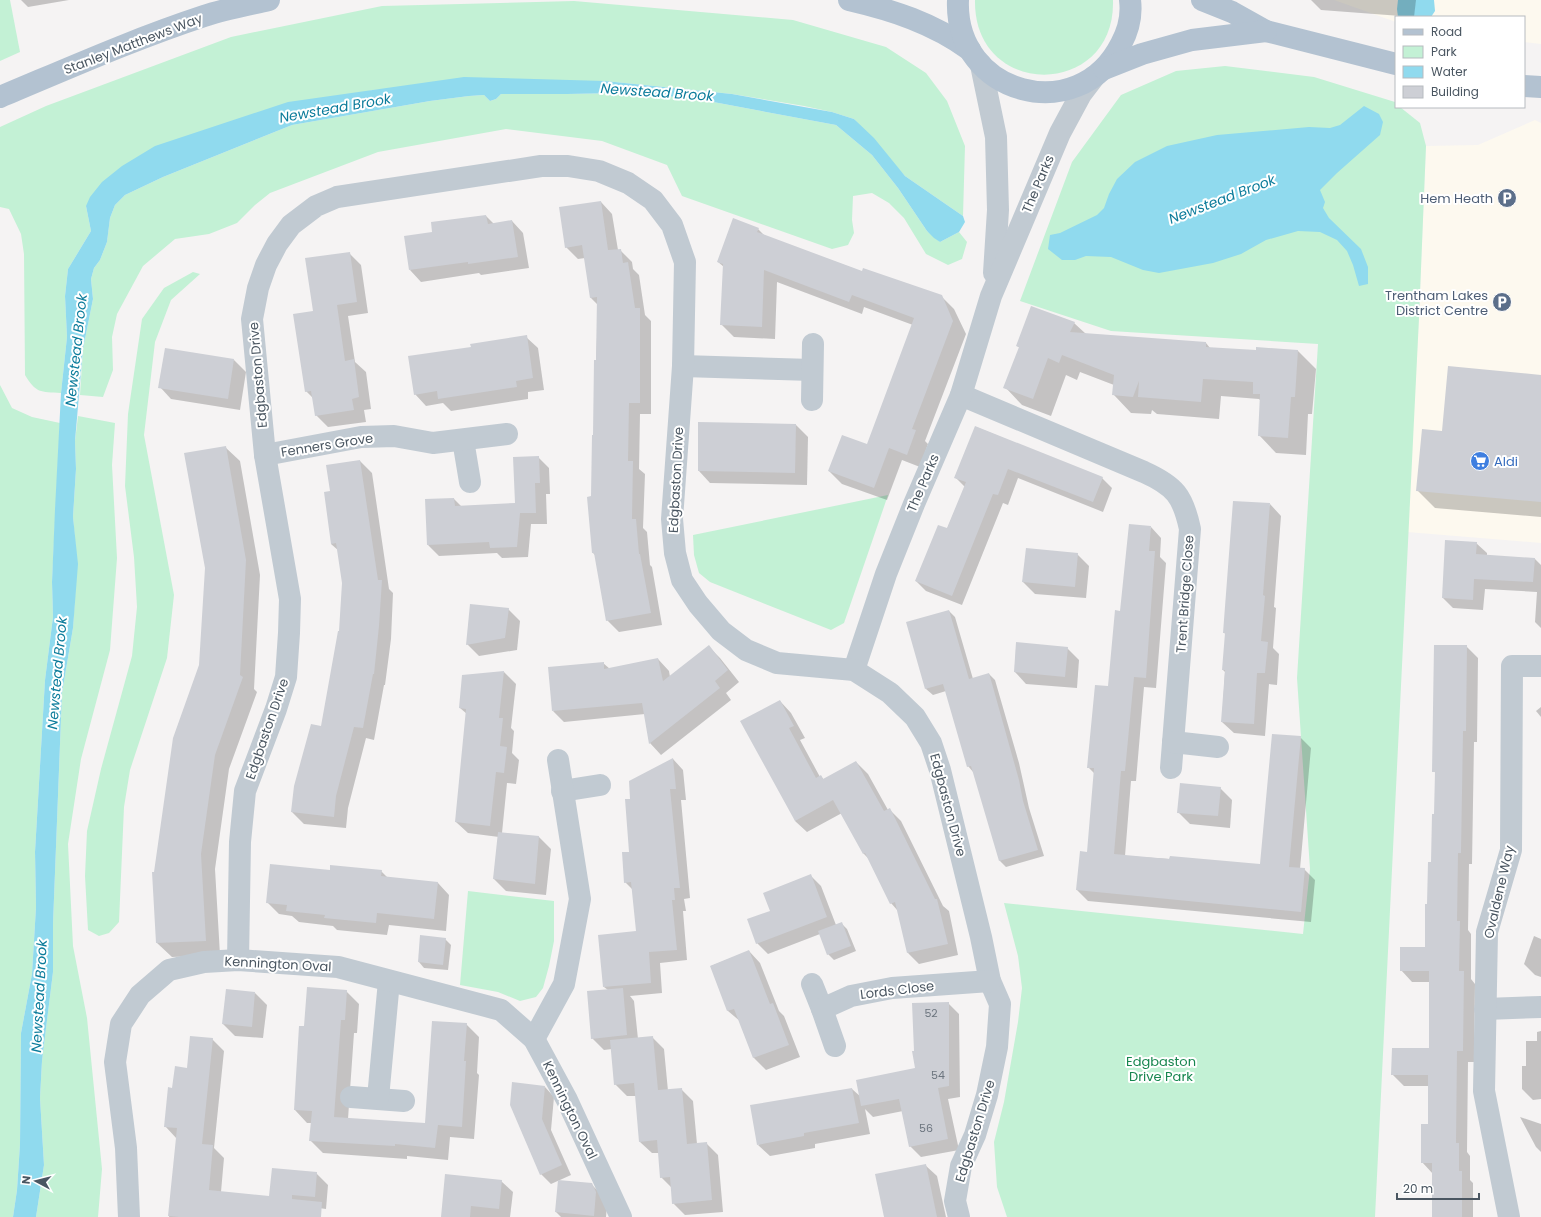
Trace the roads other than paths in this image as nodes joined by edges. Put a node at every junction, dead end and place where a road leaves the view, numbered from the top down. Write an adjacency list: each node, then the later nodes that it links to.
1 (269, 0): 12 (main road, Stanley Matthews Way)
2 (849, 0): 7 (main road)
3 (958, 0): 7 (main road)
4 (1130, 0): 9 (main road)
5 (1202, 0): 6 (main road)
6 (1266, 31): 8 (main road); 9 (main road)
7 (975, 57): 9 (main road); 13 (street, The Parks)
8 (1395, 64)
9 (1098, 73): 13 (street, The Parks)
10 (1525, 86): 11 (main road)
11 (1541, 87)
12 (0, 97)
13 (991, 296): 17 (street, The Parks)
14 (813, 344): 16 (street)
15 (683, 366): 16 (street); 21 (street, Edgbaston Drive); 24 (street, Edgbaston Drive)
16 (812, 370): 18 (street)
17 (961, 395): 24 (street, The Parks); 25 (street, Trent Bridge Close)
18 (812, 400)
19 (507, 434): 20 (street, Fenners Grove)
20 (463, 440): 21 (street, Fenners Grove); 22 (street)
21 (265, 455): 31 (street, Edgbaston Drive)
22 (470, 482)
23 (1541, 666): 37 (street, Ovaldene Way)
24 (854, 670): 33 (street, Edgbaston Drive)
25 (1173, 742): 26 (street); 28 (street, Trent Bridge Close)
26 (1218, 747)
27 (558, 760): 30 (street)
28 (1171, 768)
29 (600, 785): 30 (street)
30 (562, 791): 38 (street)
31 (238, 960): 32 (street, Kennington Oval); 43 (street, Kennington Oval)
32 (389, 981): 38 (street, Kennington Oval); 41 (street)
33 (990, 981): 36 (street, Lords Close); 45 (street, Edgbaston Drive)
34 (812, 984): 36 (street)
35 (1541, 1007): 37 (street)
36 (822, 1009): 39 (street)
37 (1485, 1009): 46 (street, Ovaldene Way)
38 (534, 1039): 44 (street, Kennington Oval)
39 (835, 1046)
40 (351, 1097): 41 (street)
41 (378, 1098): 42 (street)
42 (404, 1101)
43 (129, 1217)
44 (621, 1217)
45 (959, 1217)
46 (1509, 1217)

